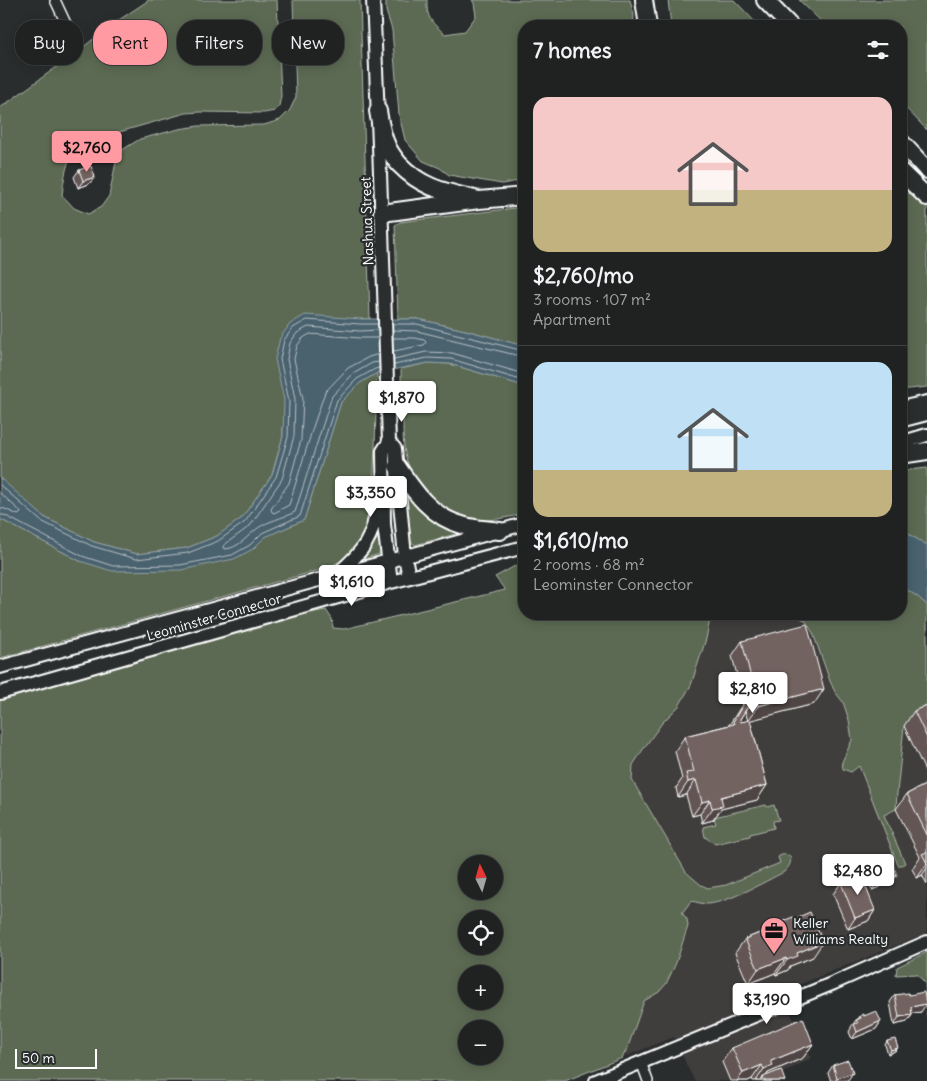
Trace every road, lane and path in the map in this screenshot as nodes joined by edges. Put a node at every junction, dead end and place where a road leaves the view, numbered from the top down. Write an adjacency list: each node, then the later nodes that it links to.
1 (56, 0): 5 (street)
2 (373, 0): 8 (main road, Nashua Street)
3 (644, 0): 6 (highway)
4 (764, 0): 7 (highway)
5 (65, 20)
6 (647, 20)
7 (784, 20)
8 (378, 111): 14 (highway); 15 (main road, Nashua Street)
9 (907, 149): 10 (highway)
10 (927, 170)
11 (907, 178): 13 (highway)
12 (518, 197): 14 (highway)
13 (927, 197)
14 (479, 200): 15 (highway)
15 (382, 213): 22 (main road, Nashua Street)
16 (927, 404): 17 (highway)
17 (907, 408)
18 (927, 414): 19 (main road)
19 (907, 419)
20 (927, 435): 21 (main road)
21 (907, 441)
22 (386, 446): 25 (main road, Nashua Street); 30 (main road, Nashua Street); 31 (main road)
23 (927, 451): 24 (highway)
24 (907, 454)
25 (397, 466): 27 (highway); 29 (main road, Nashua Street)
26 (518, 526): 27 (main road, Leominster Connector)
27 (500, 531): 29 (main road, Leominster Connector)
28 (518, 549): 32 (main road, Leominster Connector)
29 (405, 557): 30 (main road, Leominster Connector); 32 (main road, Nashua Street)
30 (388, 561): 31 (main road, Leominster Connector); 33 (main road, Nashua Street)
31 (335, 575): 34 (main road, Leominster Connector)
32 (409, 577): 33 (main road, Leominster Connector)
33 (391, 582): 35 (main road, Leominster Connector)
34 (0, 667)
35 (0, 693)
36 (927, 942): 37 (main road)
37 (641, 1062): 38 (main road); 39 (street)
38 (596, 1081)
39 (648, 1081)

